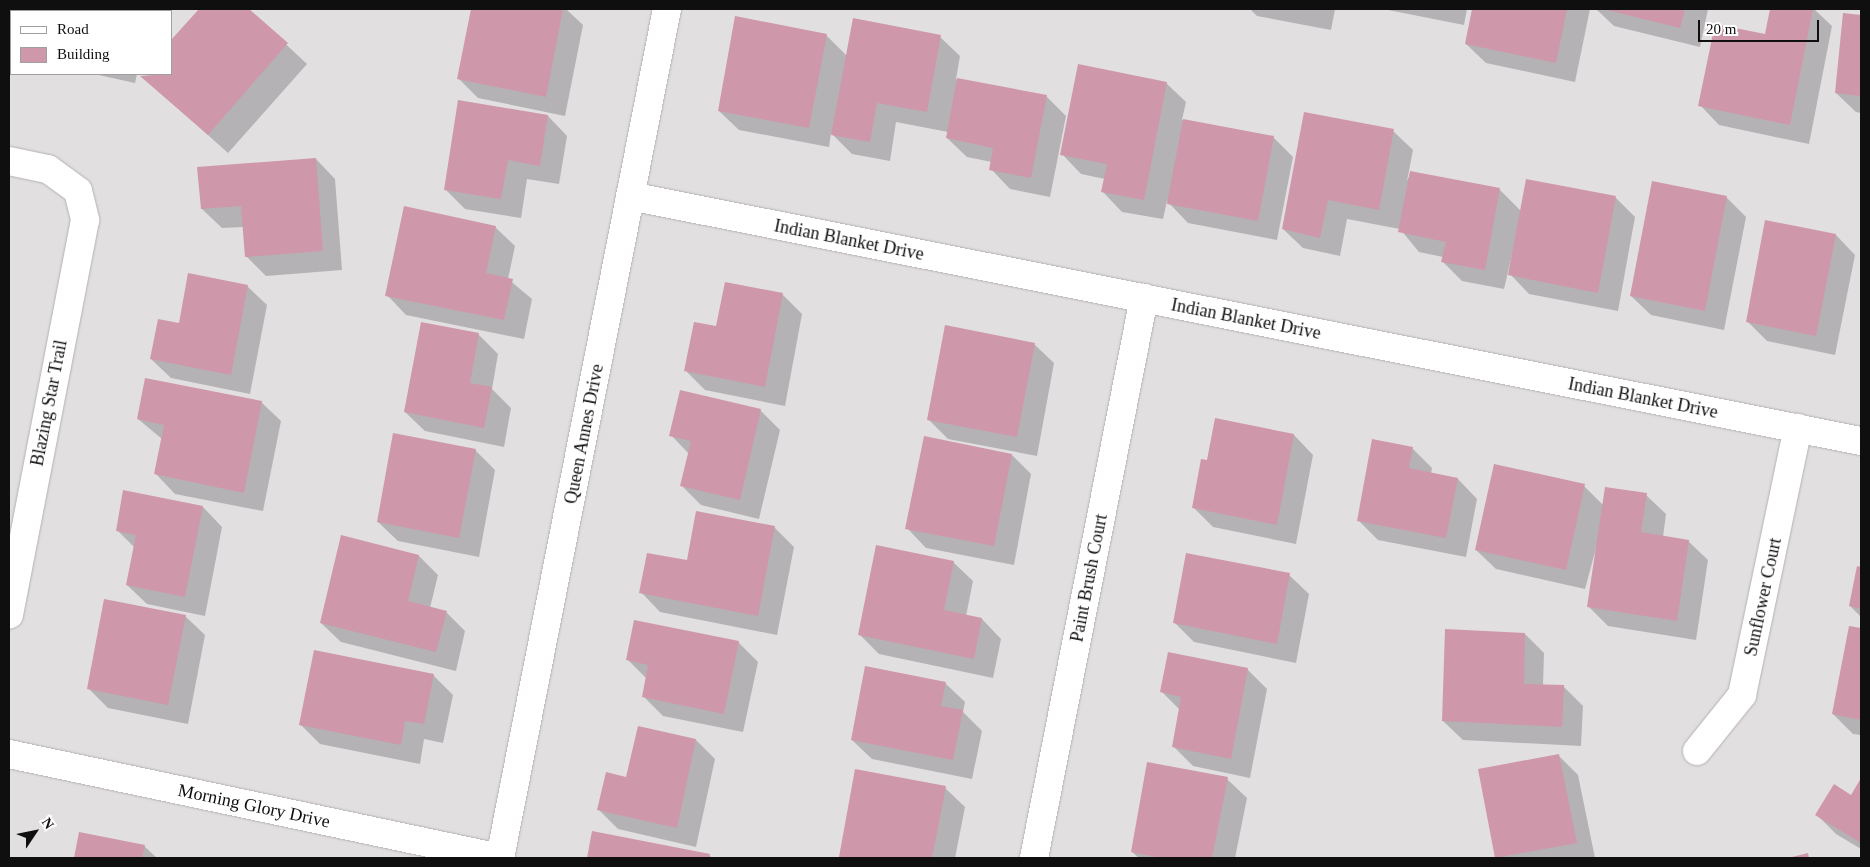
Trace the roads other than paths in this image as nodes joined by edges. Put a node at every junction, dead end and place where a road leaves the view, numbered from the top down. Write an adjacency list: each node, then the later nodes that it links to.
1 (667, 9): 3 (street, Queen Annes Drive)
2 (9, 160): 7 (street, Blazing Star Trail)
3 (630, 196): 4 (street, Indian Blanket Drive); 10 (street, Queen Annes Drive)
4 (1144, 298): 5 (street, Indian Blanket Drive); 11 (street, Paint Brush Court)
5 (1798, 428): 6 (street, Indian Blanket Drive); 8 (street, Sunflower Court)
6 (1861, 441)
7 (9, 615)
8 (1697, 751)
9 (9, 754): 10 (street, Morning Glory Drive)
10 (500, 858)
11 (1034, 858)

